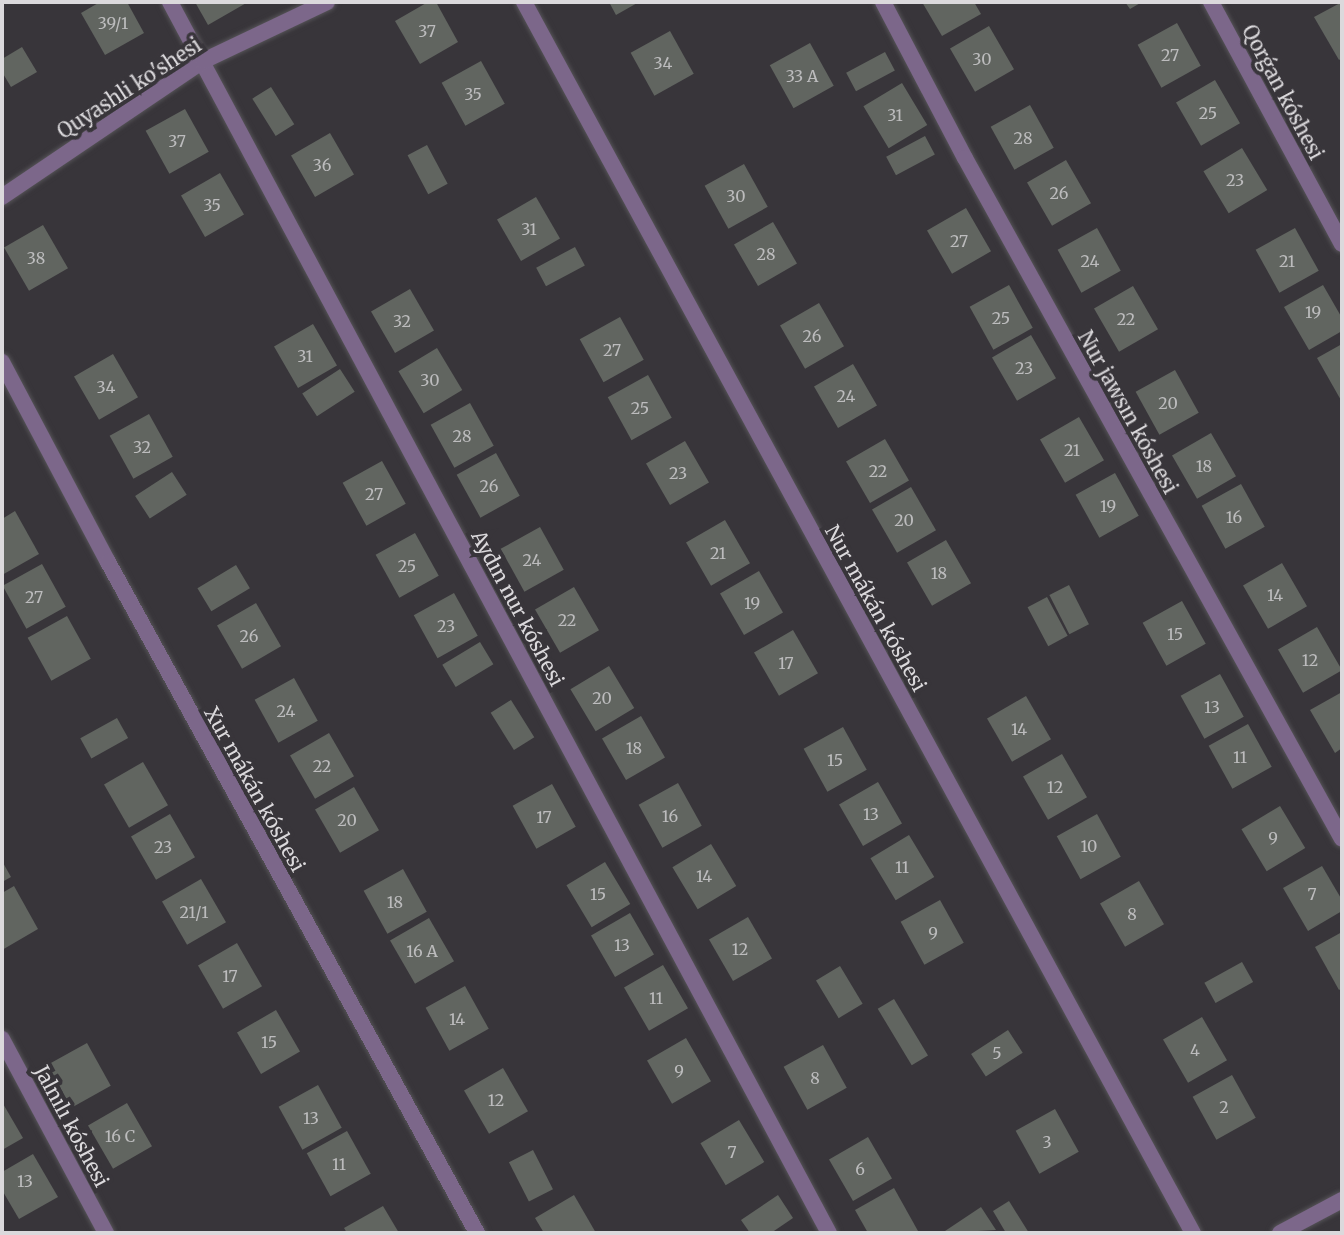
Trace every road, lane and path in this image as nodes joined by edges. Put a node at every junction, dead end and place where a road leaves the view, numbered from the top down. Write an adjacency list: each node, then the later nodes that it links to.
1 (170, 2): 6 (street, Aydın nur kóshesi)
2 (327, 2): 6 (street, Quyashli ko'shesi)
3 (524, 2): 16 (street, Nur mákán kóshesi)
4 (883, 2): 10 (street, Nur jawsın kóshesi)
5 (1211, 2): 8 (street, Qorǵan kóshesi)
6 (203, 61): 7 (street, Quyashli ko'shesi); 15 (street, Aydın nur kóshesi)
7 (2, 197)
8 (1342, 244)
9 (2, 362): 14 (street, Xur mákán kóshesi)
10 (1342, 839)
11 (2, 1039): 13 (street, Jalnılı kóshesi)
12 (1342, 1200): 17 (street)
13 (106, 1233)
14 (477, 1233)
15 (829, 1233)
16 (1193, 1233)
17 (1280, 1233)

